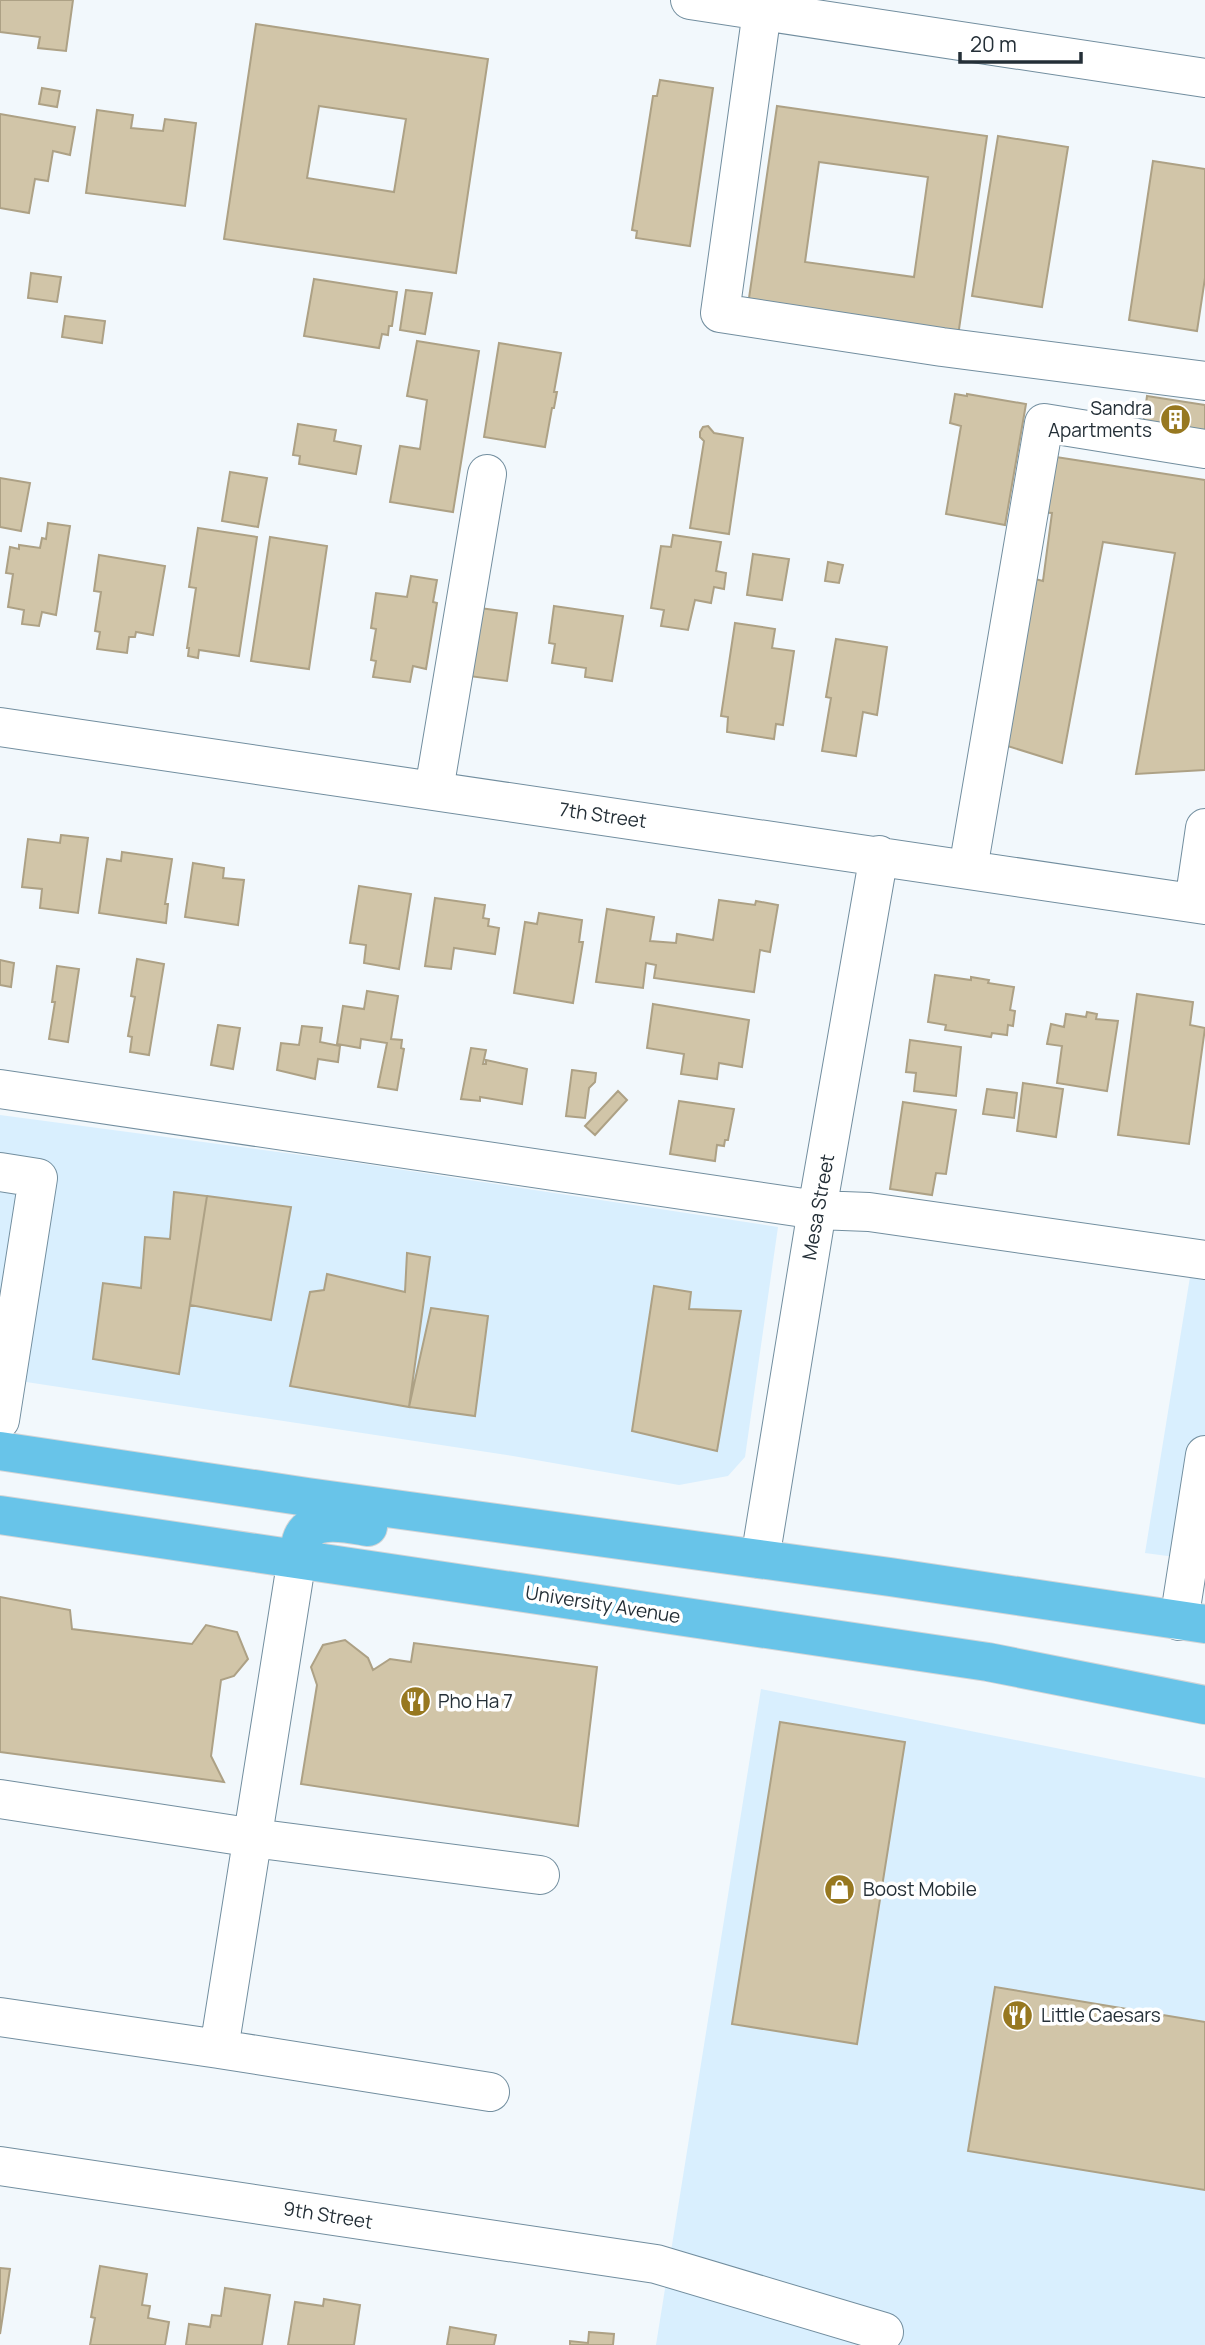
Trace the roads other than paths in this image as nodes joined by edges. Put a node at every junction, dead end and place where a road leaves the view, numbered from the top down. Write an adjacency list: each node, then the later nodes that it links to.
1 (690, 0): 2 (street)
2 (762, 11): 3 (street); 4 (street)
3 (1205, 78)
4 (1205, 381)
5 (1205, 449): 11 (street)
6 (487, 474): 8 (street)
7 (0, 727): 8 (street, 7th Street)
8 (434, 790): 10 (street, 7th Street)
9 (1205, 828): 12 (street)
10 (879, 855): 11 (street, 7th Street); 15 (street, Mesa Street)
11 (968, 869): 12 (street, 7th Street)
12 (1199, 904)
13 (0, 1088): 15 (street)
14 (0, 1172): 17 (street)
15 (817, 1210): 16 (street); 23 (street, Mesa Street)
16 (1205, 1260)
17 (0, 1420)
18 (0, 1451): 21 (main road)
19 (1205, 1455): 24 (street)
20 (0, 1515): 22 (main road, University Avenue)
21 (605, 1537): 22 (main road); 23 (main road)
22 (297, 1558): 25 (main road, University Avenue); 27 (street)
23 (760, 1559): 24 (main road)
24 (1192, 1623)
25 (1205, 1705)
26 (0, 1799): 27 (street)
27 (254, 1838): 28 (street); 30 (street)
28 (540, 1875)
29 (0, 2017): 30 (street)
30 (219, 2049): 31 (street)
31 (490, 2092)
32 (0, 2166): 33 (street, 9th Street)
33 (884, 2332)

